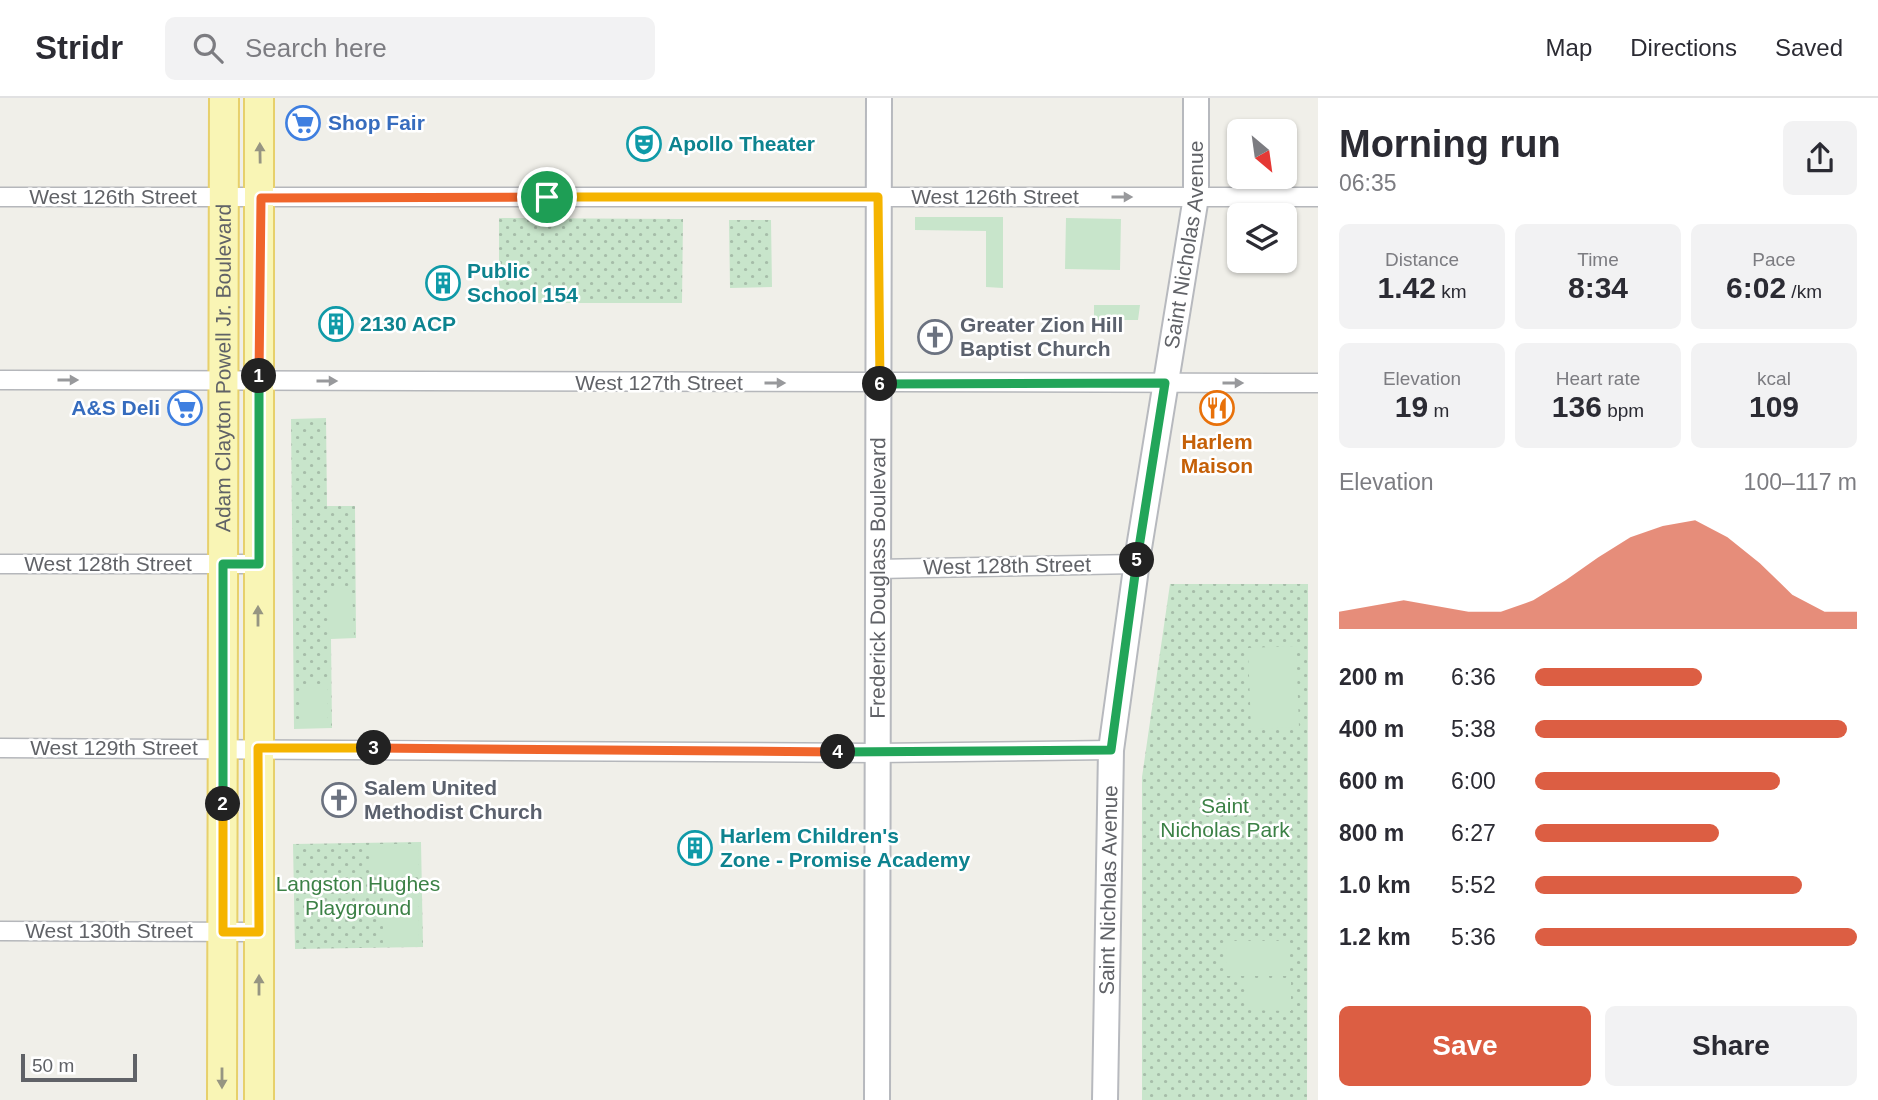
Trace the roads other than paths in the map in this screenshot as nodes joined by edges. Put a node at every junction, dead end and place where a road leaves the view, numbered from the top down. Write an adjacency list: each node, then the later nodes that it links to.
1 (224, 98): 6 (main road, Adam Clayton Powell Jr. Boulevard)
2 (259, 98): 10 (main road, Adam Clayton Powell Jr. Boulevard, one-way to 2)
3 (879, 98): 7 (main road, Frederick Douglass Boulevard)
4 (1196, 98): 8 (main road, Saint Nicholas Avenue)
5 (0, 197): 6 (street, West 126th Street)
6 (225, 197): 10 (street, West 126th Street); 12 (main road, Adam Clayton Powell Jr. Boulevard)
7 (878, 197): 8 (street, West 126th Street, one-way to 8); 10 (street, West 126th Street); 16 (main road, Frederick Douglass Boulevard)
8 (1196, 197): 9 (street, West 126th Street); 14 (main road, Saint Nicholas Avenue)
9 (1318, 197)
10 (261, 198): 13 (main road, Adam Clayton Powell Jr. Boulevard)
11 (0, 380): 12 (street, West 127th Street, one-way to 12)
12 (222, 381): 13 (street, West 127th Street); 18 (main road, Adam Clayton Powell Jr. Boulevard)
13 (259, 381): 16 (street, West 127th Street, one-way to 16); 19 (main road, Adam Clayton Powell Jr. Boulevard)
14 (1165, 383): 15 (street, West 127th Street, one-way to 15); 16 (street, West 127th Street); 20 (main road, Saint Nicholas Avenue)
15 (1318, 383)
16 (878, 384): 21 (main road, Frederick Douglass Boulevard)
17 (0, 564): 18 (street, West 128th Street)
18 (223, 564): 19 (street, West 128th Street); 23 (main road, Adam Clayton Powell Jr. Boulevard)
19 (259, 564): 24 (main road, Adam Clayton Powell Jr. Boulevard, one-way to 19)
20 (1137, 564): 21 (street, West 128th Street); 25 (main road, Saint Nicholas Avenue)
21 (877, 569): 26 (main road, Frederick Douglass Boulevard)
22 (0, 748): 23 (street, West 129th Street)
23 (223, 748): 24 (street, West 129th Street); 28 (main road, Adam Clayton Powell Jr. Boulevard)
24 (258, 748): 26 (street, West 129th Street); 29 (main road, Adam Clayton Powell Jr. Boulevard)
25 (1111, 750): 26 (street, West 129th Street); 33 (main road, Saint Nicholas Avenue)
26 (877, 752): 32 (main road, Frederick Douglass Boulevard)
27 (0, 931): 28 (street, West 130th Street)
28 (223, 932): 29 (street, West 130th Street); 30 (main road, Adam Clayton Powell Jr. Boulevard, one-way to 30)
29 (259, 932): 31 (main road, Adam Clayton Powell Jr. Boulevard, one-way to 29)
30 (222, 1100)
31 (259, 1100)
32 (877, 1100)
33 (1105, 1100)

